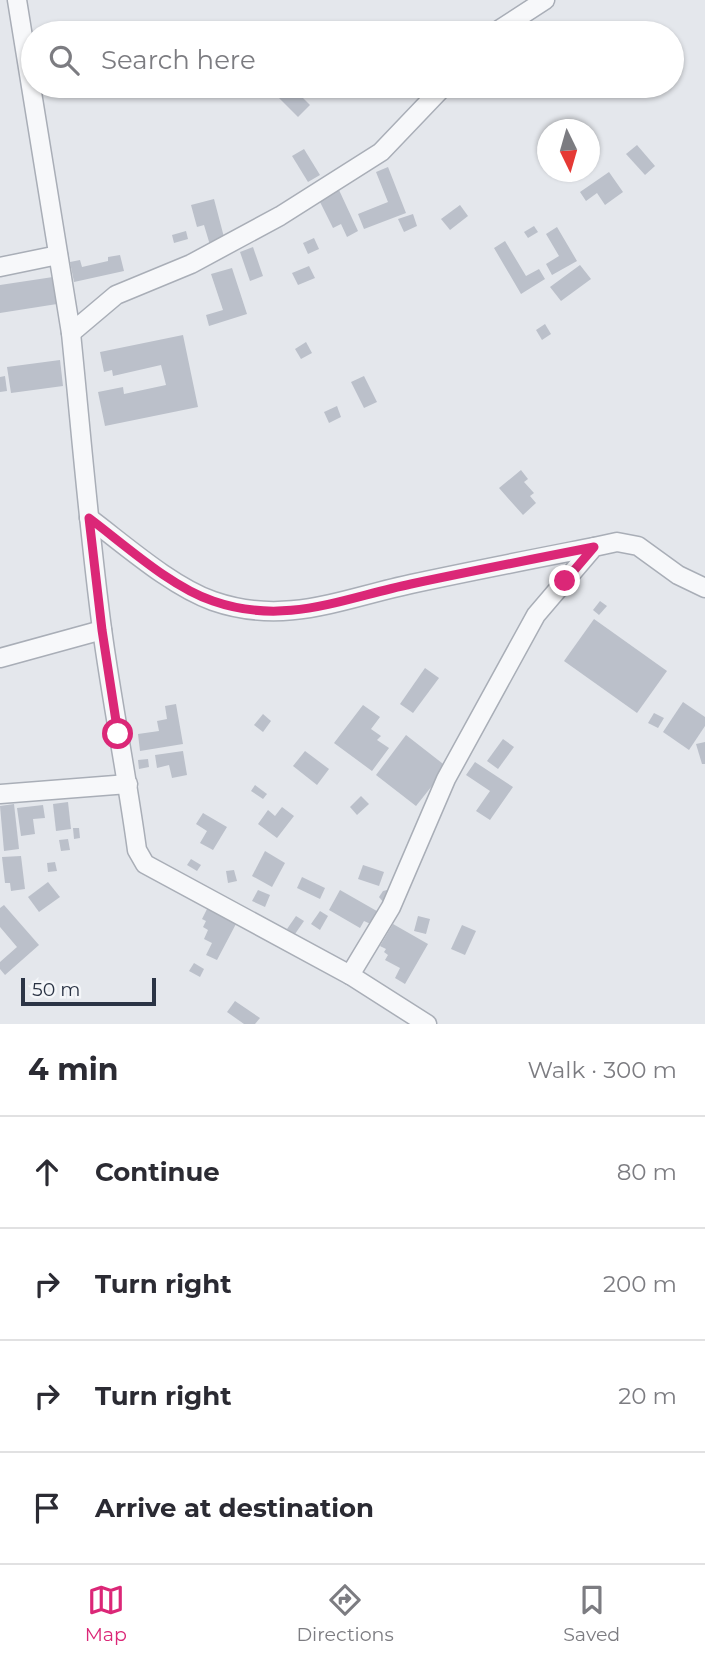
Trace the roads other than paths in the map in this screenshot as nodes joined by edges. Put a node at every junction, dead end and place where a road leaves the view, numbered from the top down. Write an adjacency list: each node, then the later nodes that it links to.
1 (17, 0): 4 (street)
2 (545, 0): 3 (street)
3 (513, 21)
4 (21, 25)
5 (33, 98): 7 (street)
6 (433, 98): 9 (street)
7 (58, 255): 8 (street); 9 (street)
8 (0, 267)
9 (71, 333): 10 (street)
10 (89, 518): 11 (street); 13 (street)
11 (594, 547): 12 (street); 17 (street)
12 (705, 588)
13 (102, 630): 14 (street); 15 (street)
14 (0, 658)
15 (128, 785): 16 (street); 17 (street)
16 (0, 794)
17 (349, 975): 18 (street)
18 (427, 1024)

